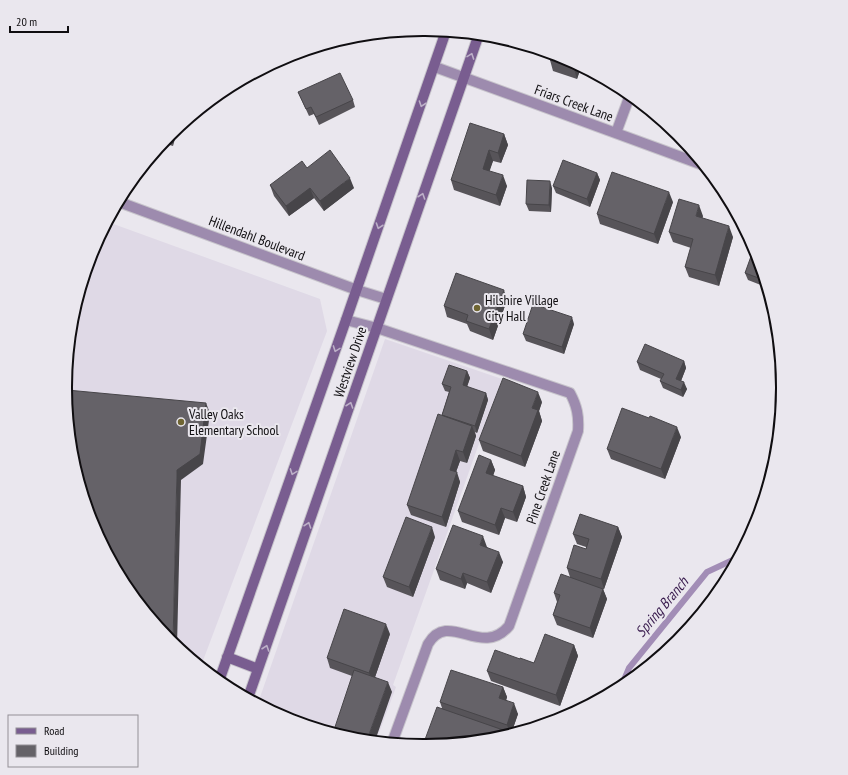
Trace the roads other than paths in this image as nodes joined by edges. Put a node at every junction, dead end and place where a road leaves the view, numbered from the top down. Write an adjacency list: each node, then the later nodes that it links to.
1 (444, 37): 3 (main road, Westview Drive)
2 (477, 40): 4 (main road, Westview Drive, one-way to 2)
3 (434, 67): 4 (street, Friars Creek Lane); 9 (main road, Westview Drive, one-way to 9)
4 (463, 77): 6 (street, Friars Creek Lane); 10 (main road, Westview Drive, one-way to 4)
5 (628, 101): 6 (street)
6 (616, 133): 7 (street, Friars Creek Lane)
7 (692, 161)
8 (125, 204): 9 (street, Hillendahl Boulevard)
9 (357, 290): 10 (street, Hillendahl Boulevard); 11 (main road, Westview Drive)
10 (386, 299): 12 (main road, Westview Drive)
11 (346, 320): 12 (street, Pine Creek Lane); 13 (main road, Westview Drive, one-way to 13)
12 (377, 328): 14 (main road, Westview Drive, one-way to 12); 17 (street, Pine Creek Lane)
13 (227, 658): 14 (main road); 15 (main road, Westview Drive)
14 (258, 669): 16 (main road, Westview Drive)
15 (221, 674)
16 (250, 693)
17 (394, 737)

